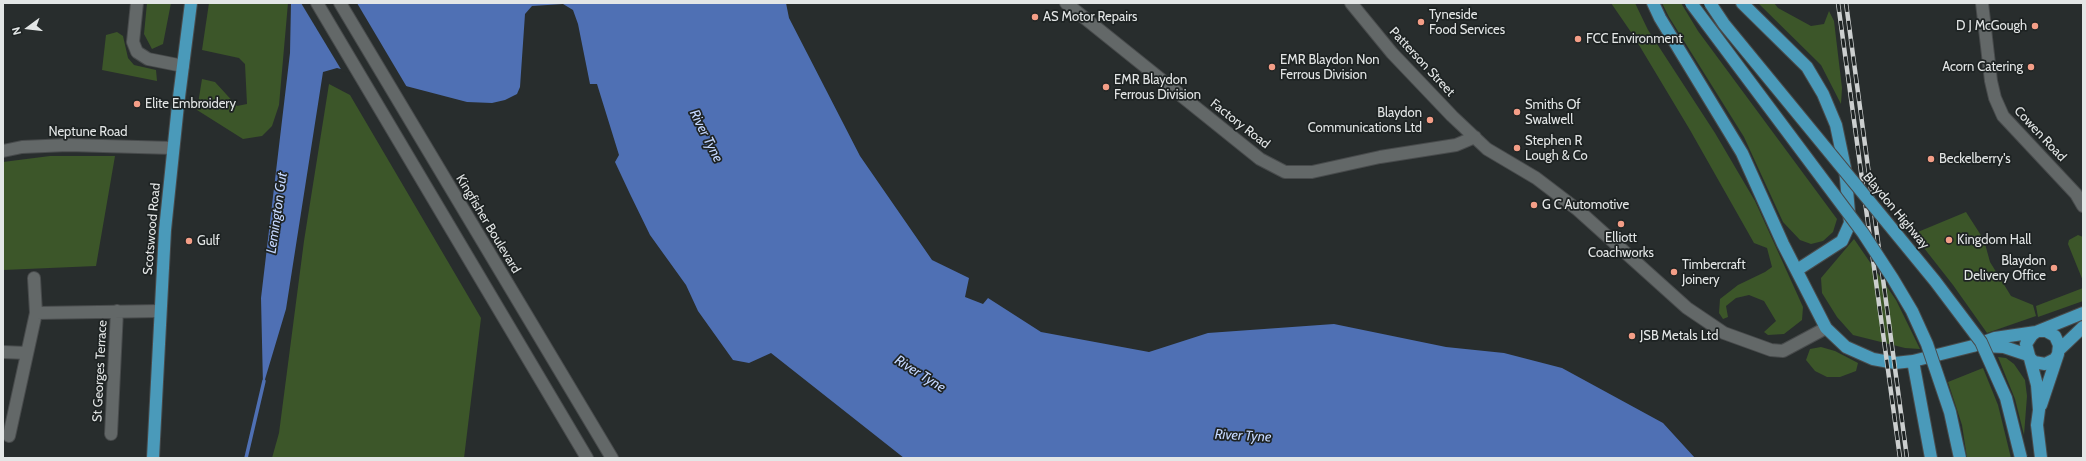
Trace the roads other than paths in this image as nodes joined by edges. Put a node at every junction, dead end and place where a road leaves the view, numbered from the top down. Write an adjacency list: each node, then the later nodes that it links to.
1 (137, 3): 12 (street)
2 (191, 3): 12 (main road, Scotswood Road)
3 (317, 3): 36 (street)
4 (340, 3): 37 (street, Kingfisher Boulevard)
5 (1066, 3): 13 (street, Factory Road)
6 (1351, 3): 13 (street, Patterson Street)
7 (1653, 3): 17 (main road)
8 (1691, 3): 39 (main road, bridge)
9 (1710, 3): 40 (main road, Blaydon Highway, bridge)
10 (1742, 3): 17 (main road)
11 (1982, 3): 16 (street, Cowen Road)
12 (183, 66): 14 (main road, Scotswood Road)
13 (1475, 138): 24 (street, Patterson Street)
14 (173, 148): 15 (street, Neptune Road); 20 (main road, Scotswood Road)
15 (3, 151)
16 (2083, 206)
17 (1797, 270): 24 (main road)
18 (34, 278): 22 (street)
19 (117, 311): 20 (street, St Georges Terrace); 22 (street, St Georges Terrace); 33 (street, St Georges Terrace)
20 (160, 311): 35 (main road, Scotswood Road)
21 (2083, 312): 25 (main road)
22 (36, 313): 29 (street)
23 (2083, 327): 28 (main road)
24 (1826, 328): 31 (main road)
25 (2038, 332): 26 (main road); 28 (main road); 30 (main road)
26 (1973, 346): 30 (main road); 31 (main road)
27 (3, 352): 29 (street)
28 (2058, 352): 30 (main road); 32 (main road)
29 (26, 353): 34 (street)
30 (2029, 356): 32 (main road)
31 (1913, 361): 38 (main road)
32 (2039, 410): 41 (main road)
33 (111, 434)
34 (9, 436)
35 (153, 458)
36 (587, 458)
37 (612, 458)
38 (1931, 458)
39 (1960, 458)
40 (2020, 458)
41 (2041, 458)

